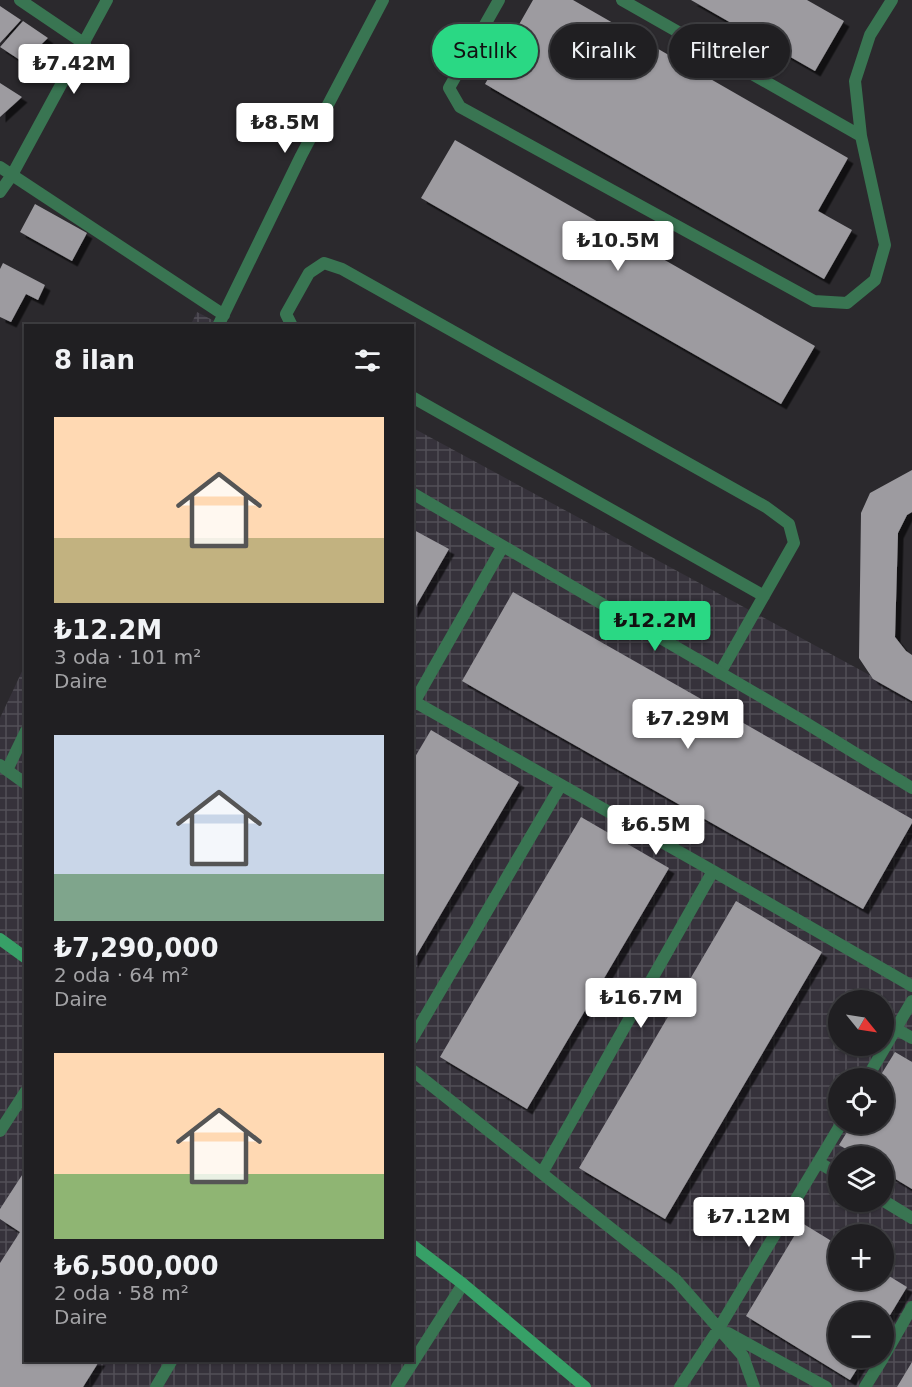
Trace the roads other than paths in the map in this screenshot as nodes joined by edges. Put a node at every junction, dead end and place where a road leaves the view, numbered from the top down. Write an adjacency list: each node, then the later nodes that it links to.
1 (20, 0): 7 (street)
2 (107, 0): 7 (street)
3 (383, 0): 12 (street)
4 (499, 0): 8 (street)
5 (622, 0): 8 (street)
6 (892, 0): 8 (street)
7 (85, 44): 10 (street)
8 (861, 136)
9 (0, 167): 10 (street)
10 (12, 175): 11 (street); 12 (street)
11 (0, 192)
12 (221, 320)
13 (291, 324): 17 (street)
14 (414, 398): 17 (street)
15 (414, 494): 16 (street)
16 (503, 546): 18 (street); 19 (street)
17 (764, 596): 18 (street)
18 (720, 673): 24 (street)
19 (414, 704): 23 (street)
20 (24, 734): 21 (street)
21 (4, 768): 22 (street)
22 (24, 783)
23 (561, 785): 25 (street); 31 (street)
24 (912, 788)
25 (713, 870): 28 (street); 40 (street)
26 (0, 939): 27 (main road)
27 (24, 957)
28 (912, 986)
29 (912, 1001): 30 (street)
30 (896, 1029): 32 (street); 33 (street)
31 (414, 1036)
32 (912, 1038)
33 (873, 1068)
34 (414, 1072): 40 (street)
35 (24, 1094): 36 (street)
36 (0, 1131)
37 (835, 1134): 38 (street)
38 (818, 1162): 39 (street); 46 (street)
39 (828, 1168)
40 (542, 1173): 46 (street)
41 (894, 1207): 42 (street)
42 (912, 1218)
43 (414, 1246): 44 (main road)
44 (464, 1284): 48 (street); 54 (main road)
45 (912, 1307): 47 (street)
46 (719, 1328): 55 (street); 56 (street); 57 (street)
47 (894, 1338)
48 (414, 1361)
49 (171, 1362): 52 (street)
50 (413, 1362): 53 (street)
51 (876, 1368): 58 (street)
52 (156, 1387)
53 (397, 1387)
54 (585, 1387)
55 (680, 1387)
56 (754, 1387)
57 (826, 1387)
58 (865, 1387)

